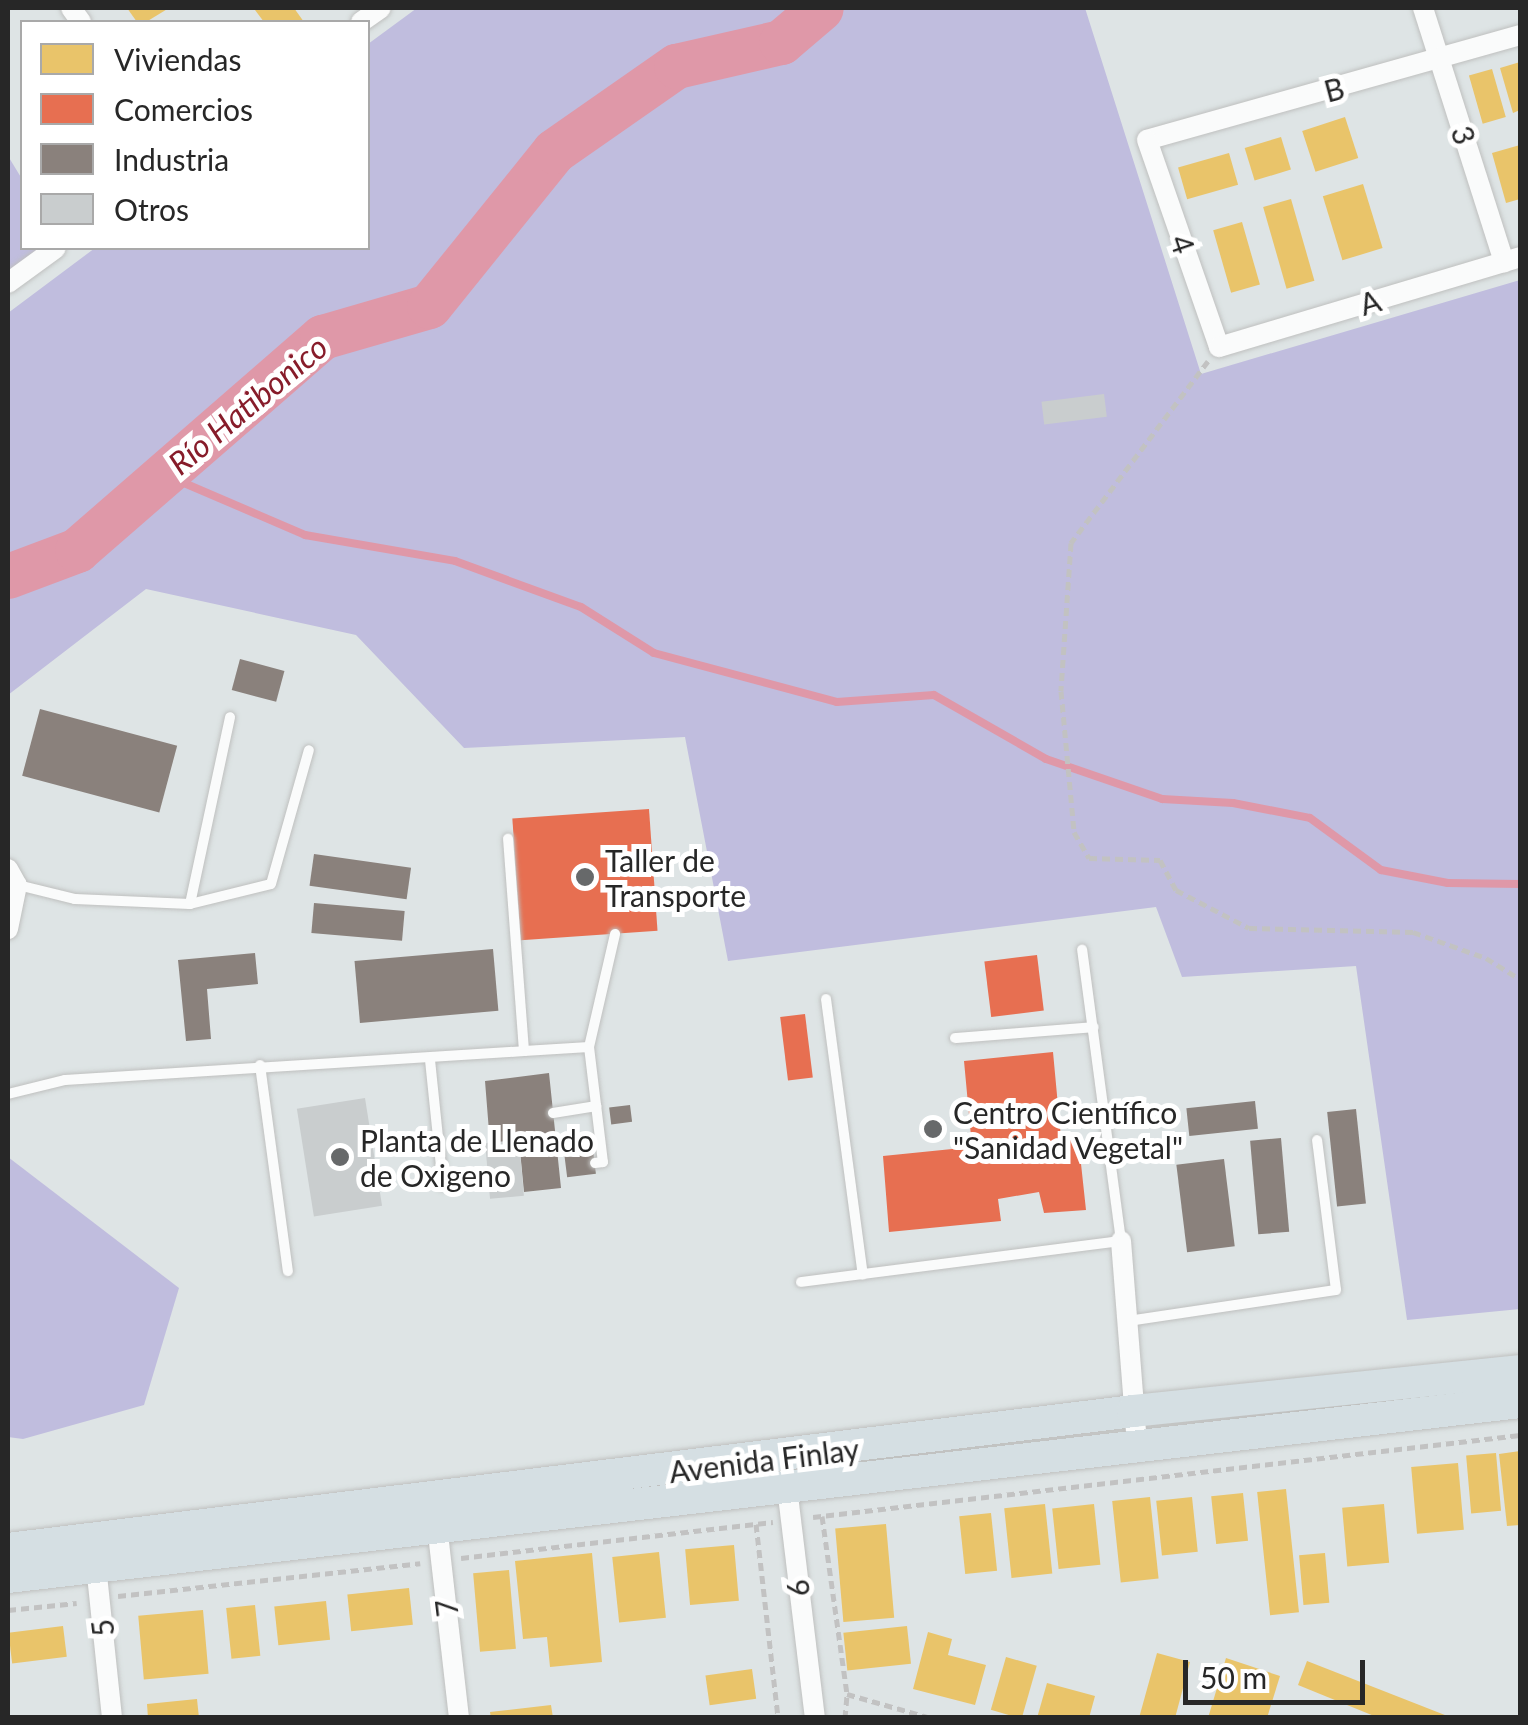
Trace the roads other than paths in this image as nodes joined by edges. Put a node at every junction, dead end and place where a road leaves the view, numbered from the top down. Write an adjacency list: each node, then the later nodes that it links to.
1 (1423, 8): 3 (street, 3)
2 (1520, 34): 3 (street, B)
3 (1440, 59): 4 (street, B); 6 (street, 3)
4 (1147, 140): 8 (street, 4)
5 (53, 250): 7 (street)
6 (1512, 259): 8 (street, A)
7 (8, 283)
8 (1219, 347)
9 (230, 717): 13 (lane)
10 (309, 750): 13 (lane)
11 (508, 838): 21 (lane)
12 (11, 889): 13 (lane); 14 (street)
13 (190, 904)
14 (8, 929)
15 (615, 934): 20 (lane)
16 (1082, 950): 18 (lane)
17 (826, 999): 32 (lane)
18 (1094, 1027): 19 (lane); 30 (lane)
19 (955, 1038)
20 (588, 1047): 21 (lane); 25 (lane)
21 (524, 1051): 22 (lane)
22 (430, 1060): 23 (lane); 29 (lane)
23 (260, 1065): 24 (lane); 31 (lane)
24 (8, 1094)
25 (596, 1106): 26 (lane); 28 (lane)
26 (553, 1113)
27 (1317, 1140): 34 (lane)
28 (595, 1163)
29 (442, 1185)
30 (1121, 1241): 32 (lane); 34 (street)
31 (288, 1272)
32 (863, 1275): 33 (lane)
33 (801, 1282)
34 (1128, 1320): 37 (street)
35 (1520, 1371): 37 (main road, Avenida Finlay)
36 (1520, 1402): 37 (main road, Avenida Finlay)
37 (1135, 1427): 38 (main road, Avenida Finlay)
38 (786, 1488): 39 (main road, Avenida Finlay); 45 (street, 9)
39 (435, 1512): 41 (main road, Avenida Finlay); 44 (street, 7)
40 (8, 1549): 41 (main road, Avenida Finlay)
41 (96, 1568): 42 (main road, Avenida Finlay); 43 (street, 5)
42 (8, 1577)
43 (112, 1718)
44 (458, 1718)
45 (815, 1718)

